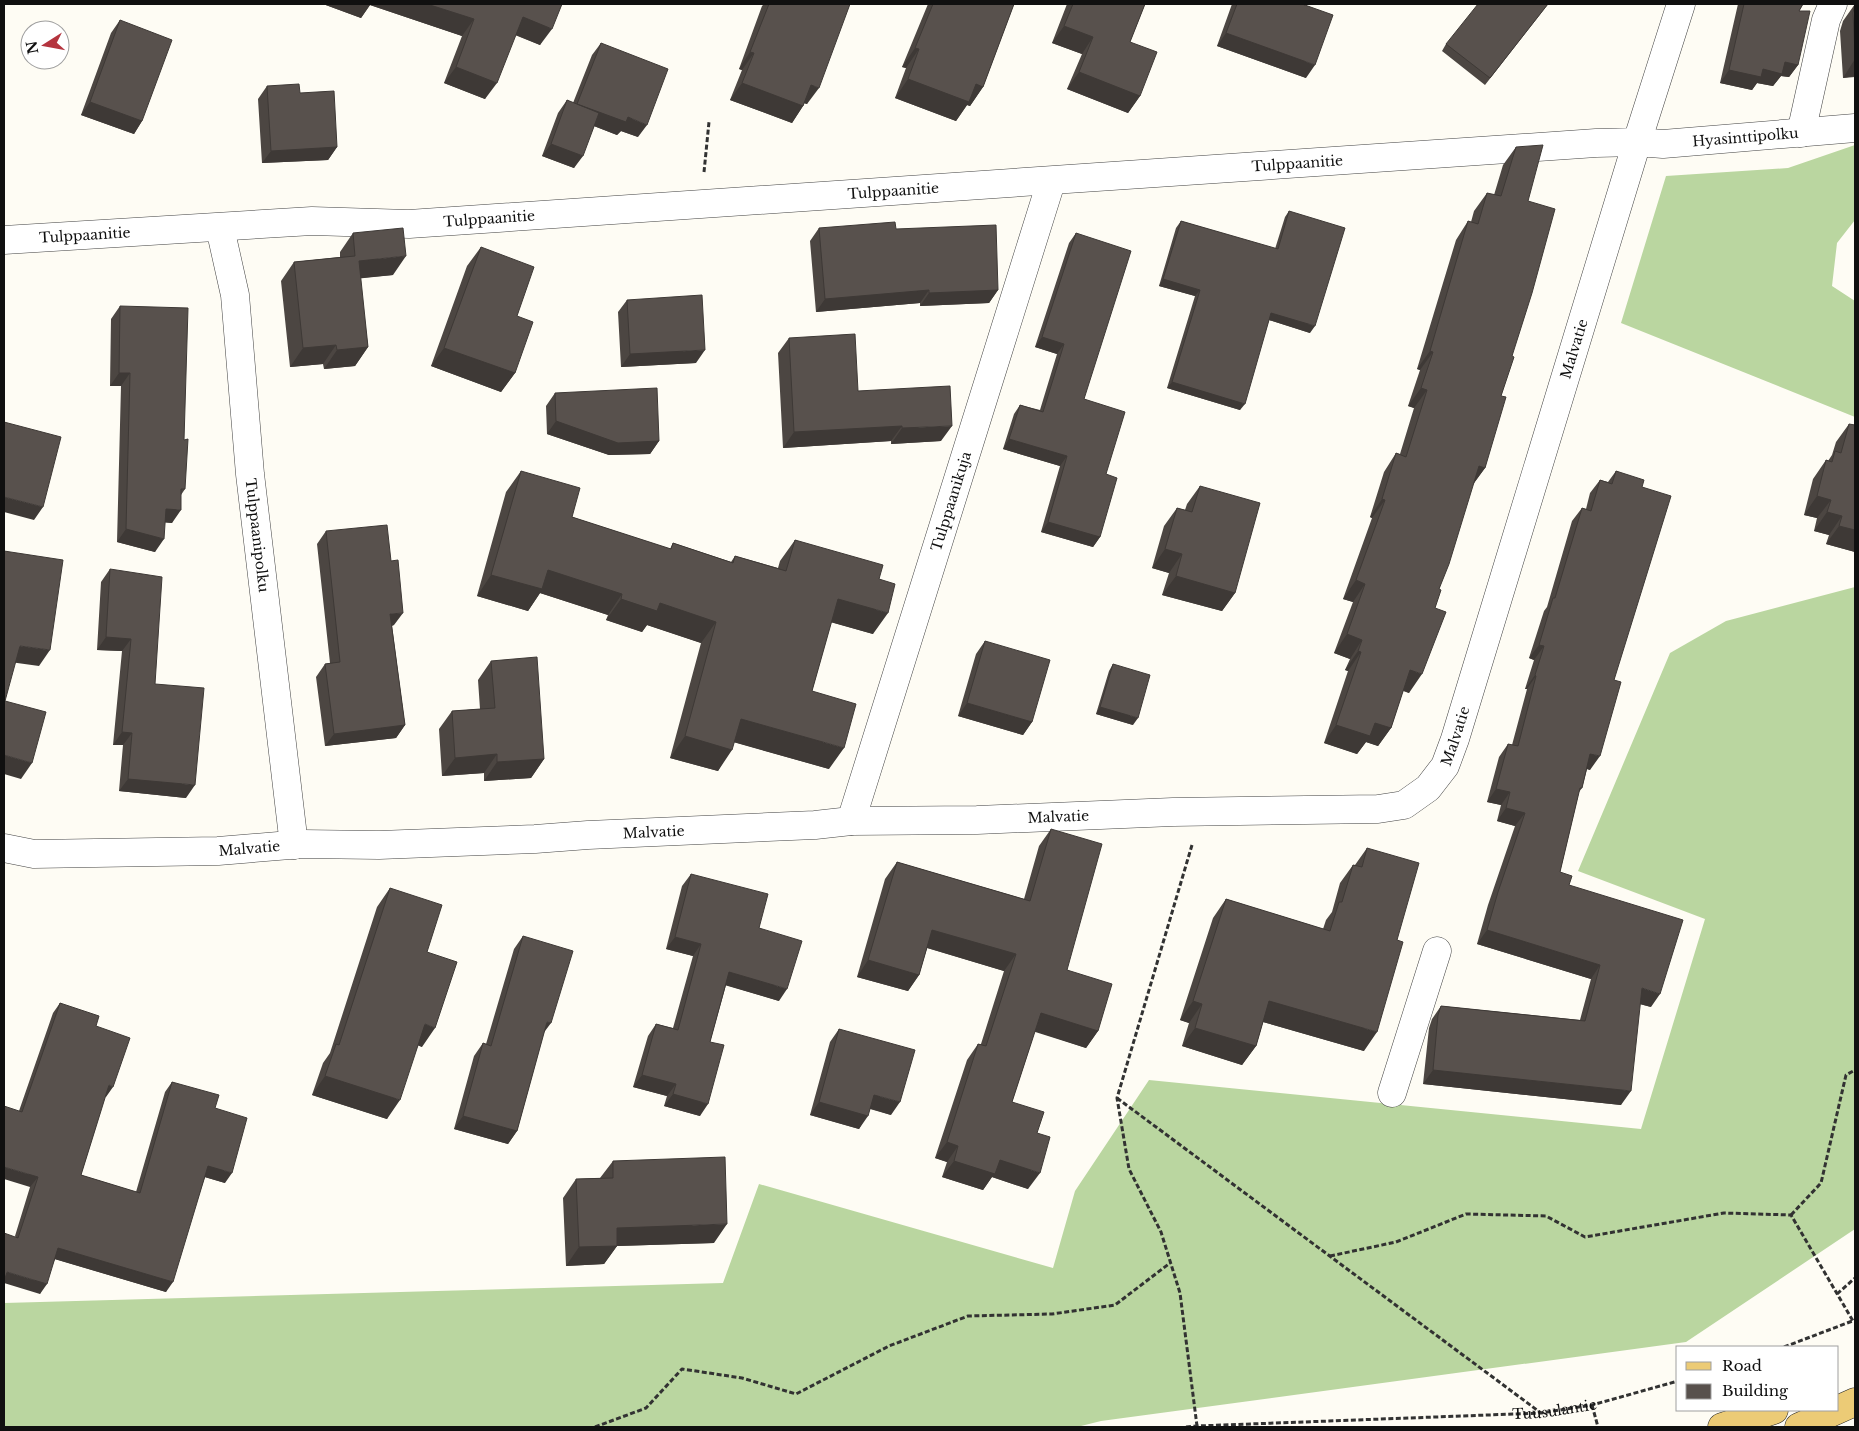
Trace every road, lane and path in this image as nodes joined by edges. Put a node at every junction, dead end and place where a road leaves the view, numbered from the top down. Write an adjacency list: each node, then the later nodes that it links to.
1 (1681, 4): 6 (street)
2 (1837, 4): 5 (street)
3 (709, 122): 8 (path)
4 (1855, 128): 5 (street, Hyasinttipolku)
5 (1801, 133): 6 (street, Hyasinttipolku)
6 (1637, 142): 7 (street, Tulppaanitie); 11 (street, Malvatie)
7 (1051, 182): 8 (street, Tulppaanitie); 12 (street, Tulppaanikuja)
8 (701, 205): 9 (street, Tulppaanitie)
9 (220, 228): 10 (street, Tulppaanitie); 13 (street, Tulppaanipolku)
10 (4, 240)
11 (1202, 812): 12 (street, Malvatie); 18 (path)
12 (851, 821): 13 (street, Malvatie)
13 (294, 845): 14 (street, Malvatie)
14 (4, 848)
15 (1437, 951): 17 (street)
16 (1855, 1070): 19 (path)
17 (1392, 1093)
18 (1117, 1098): 20 (path); 21 (path)
19 (1791, 1215): 20 (path); 23 (path)
20 (1330, 1256): 34 (path)
21 (1170, 1263): 35 (path); 36 (path)
22 (1855, 1278): 23 (path)
23 (1837, 1294): 24 (path)
24 (1854, 1321): 25 (path)
25 (1787, 1346)
26 (1676, 1382): 30 (path, Tuusulantie)
27 (1855, 1389): 28 (main road)
28 (1839, 1392)
29 (1855, 1402): 31 (main road)
30 (1592, 1405): 34 (path, Tuusulantie); 38 (path)
31 (1839, 1409)
32 (1771, 1411): 39 (main road)
33 (1835, 1411): 40 (main road)
34 (1541, 1413): 35 (path, Tuusulantie)
35 (1197, 1426): 37 (path, Tuusulantie)
36 (595, 1427)
37 (1186, 1427)
38 (1598, 1427)
39 (1722, 1427)
40 (1799, 1427)

